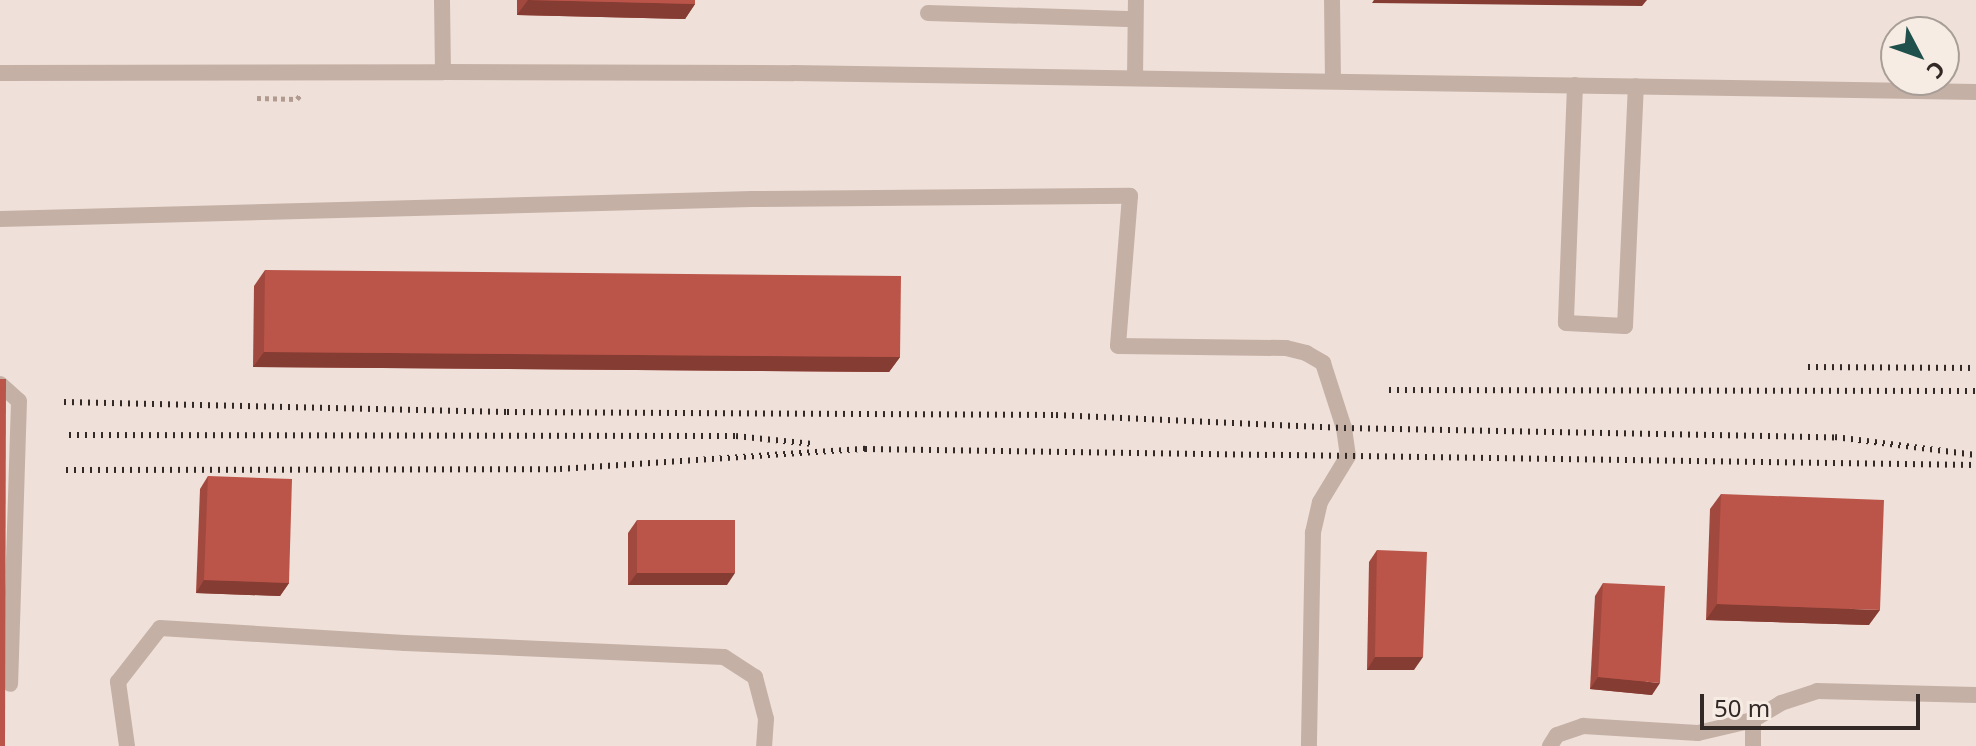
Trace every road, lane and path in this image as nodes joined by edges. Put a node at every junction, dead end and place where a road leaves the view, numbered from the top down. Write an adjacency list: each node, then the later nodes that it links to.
1 (442, 0): 6 (lane)
2 (1136, 0): 5 (lane)
3 (1332, 0): 9 (lane)
4 (928, 13): 5 (lane)
5 (1135, 19): 8 (lane)
6 (443, 72): 7 (lane); 8 (lane)
7 (0, 73)
8 (1135, 78): 9 (lane)
9 (1333, 81): 10 (lane)
10 (1575, 85): 11 (lane); 11 (lane)
11 (1636, 86): 12 (lane)
12 (1976, 92)
13 (0, 219): 20 (lane)
14 (0, 384): 15 (lane)
15 (10, 684)
16 (1976, 695): 17 (lane)
17 (1753, 720): 21 (lane); 22 (lane)
18 (127, 746): 19 (lane)
19 (764, 746)
20 (1309, 746)
21 (1550, 746)
22 (1753, 746)

